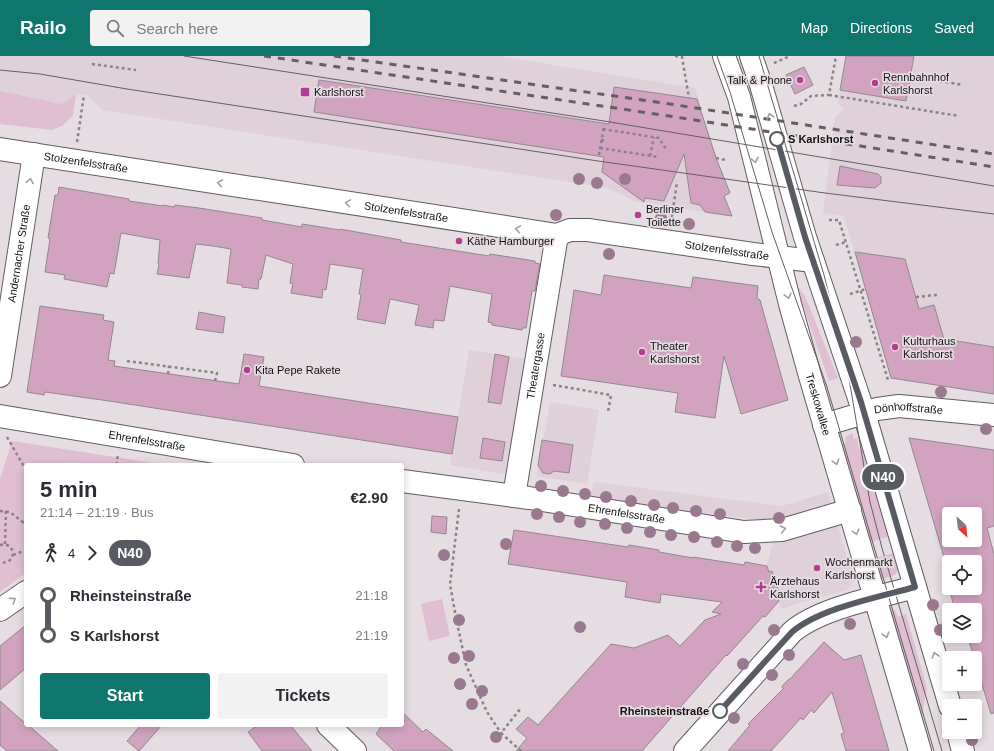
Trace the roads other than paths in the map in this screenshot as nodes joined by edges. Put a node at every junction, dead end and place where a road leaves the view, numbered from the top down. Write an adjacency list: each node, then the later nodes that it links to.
1 (724, 56): 6 (street, Treskowallee, one-way to 6)
2 (751, 56): 7 (street, one-way to 2)
3 (0, 149): 4 (street, Stolzenfelsstraße)
4 (34, 154): 5 (street, Stolzenfelsstraße, one-way to 4); 8 (street, Andernacher Straße, one-way to 4)
5 (557, 235): 6 (street, Stolzenfelsstraße); 16 (street, Theatergasse)
6 (779, 258): 7 (street, Stolzenfelsstraße); 12 (street, Treskowallee, one-way to 12)
7 (813, 261): 9 (street)
8 (0, 376)
9 (864, 413): 10 (street, Dönhoffstraße); 12 (street, Dönhoffstraße); 18 (street)
10 (994, 415)
11 (2, 424): 13 (street, Ehrenfelsstraße)
12 (824, 425): 17 (street, Treskowallee, one-way to 17)
13 (201, 457): 14 (street, Ehrenfelsstraße)
14 (270, 463)
15 (404, 481): 16 (street, Ehrenfelsstraße)
16 (514, 496): 17 (street, Ehrenfelsstraße, one-way to 17)
17 (850, 510): 20 (street, Treskowallee, one-way to 20)
18 (915, 587): 20 (street); 22 (street, one-way to 18)
19 (24, 593): 21 (street, one-way to 19)
20 (876, 598): 26 (street); 27 (street, Treskowallee, one-way to 27)
21 (0, 610)
22 (948, 699)
23 (330, 727): 25 (street)
24 (960, 739): 28 (street)
25 (355, 751)
26 (685, 751)
27 (920, 751)
28 (964, 751)

